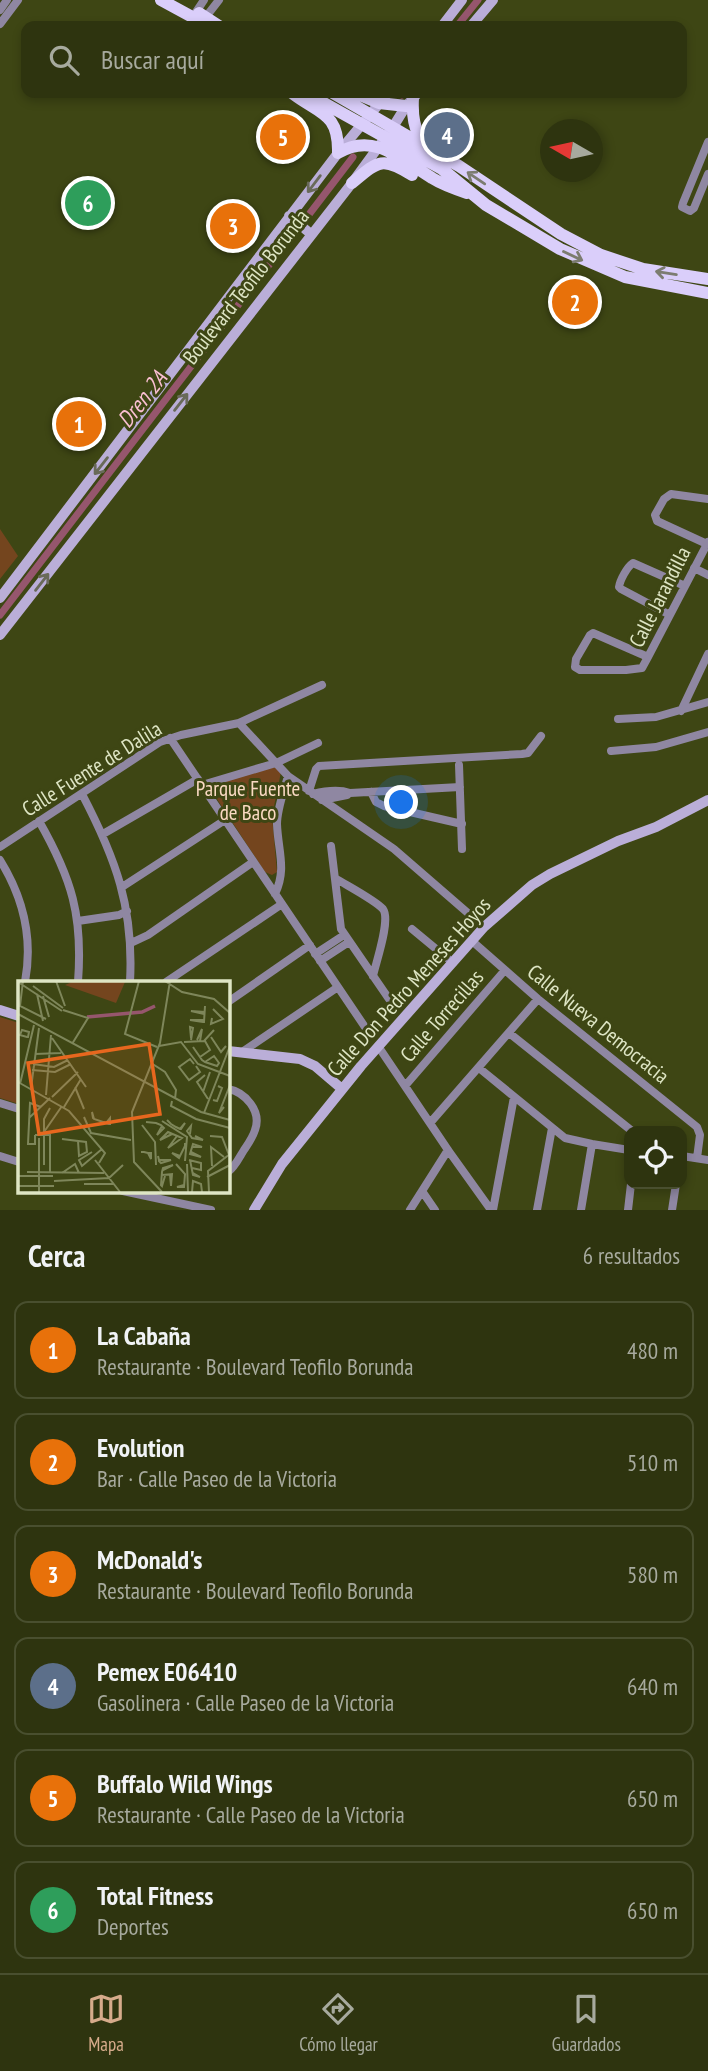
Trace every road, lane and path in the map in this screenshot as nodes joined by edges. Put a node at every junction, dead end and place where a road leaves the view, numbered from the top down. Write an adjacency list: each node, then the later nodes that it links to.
1 (7, 0): 10 (street)
2 (18, 0): 16 (street)
3 (150, 0): 12 (main road)
4 (160, 0): 11 (main road)
5 (179, 0): 11 (main road)
6 (204, 0): 11 (street)
7 (219, 0): 11 (street)
8 (462, 0): 14 (main road)
9 (493, 0): 15 (main road)
10 (0, 10)
11 (201, 15): 13 (main road)
12 (183, 21)
13 (211, 21)
14 (446, 21)
15 (475, 21)
16 (0, 24)
17 (299, 98): 28 (main road)
18 (318, 98): 24 (main road)
19 (339, 98): 24 (main road)
20 (367, 98): 23 (main road)
21 (384, 98): 23 (main road, Boulevard Teofilo Borunda)
22 (412, 99): 23 (main road); 25 (main road, Boulevard Teofilo Borunda); 27 (main road)
23 (379, 103): 24 (main road, Boulevard Teofilo Borunda)
24 (366, 119): 25 (main road); 28 (main road, Boulevard Teofilo Borunda)
25 (385, 137): 27 (main road); 28 (main road); 31 (main road, Boulevard Teofilo Borunda); 32 (main road)
26 (708, 142): 29 (street)
27 (423, 144): 35 (main road, one-way to 27)
28 (338, 153): 33 (main road, Boulevard Teofilo Borunda, one-way to 33)
29 (694, 175): 30 (street); 30 (street)
30 (707, 177)
31 (352, 183): 32 (main road); 34 (main road, Boulevard Teofilo Borunda)
32 (481, 201): 35 (main road); 37 (main road, one-way to 37)
33 (289, 216): 34 (main road); 45 (main road, Boulevard Teofilo Borunda, one-way to 45)
34 (311, 234): 47 (main road, Boulevard Teofilo Borunda, one-way to 34)
35 (561, 234): 36 (main road, one-way to 35)
36 (708, 281): 37 (main road)
37 (687, 289): 38 (main road)
38 (708, 293)
39 (708, 499): 40 (street)
40 (707, 543): 41 (street, Calle Jarandilla)
41 (696, 565): 42 (street); 43 (street); 44 (street, Calle Jarandilla)
42 (708, 566)
43 (708, 575)
44 (685, 586): 46 (street, Calle Jarandilla); 46 (street)
45 (0, 598)
46 (670, 615): 49 (street, Calle Jarandilla)
47 (0, 635)
48 (708, 654): 52 (street)
49 (648, 657): 49 (street, Calle Jarandilla)
50 (323, 685): 54 (street, Calle Fuente de Dalila)
51 (708, 702): 52 (street)
52 (681, 710): 53 (street)
53 (618, 719)
54 (239, 723): 57 (street, Calle Fuente de Dalila); 60 (street)
55 (708, 732): 59 (street)
56 (541, 736): 65 (street)
57 (170, 738): 63 (street); 68 (street, Calle Fuente de Dalila)
58 (318, 743): 60 (street)
59 (611, 751)
60 (276, 763): 62 (street); 63 (street)
61 (459, 765): 64 (street)
62 (288, 776): 65 (street); 82 (street)
63 (200, 782): 71 (street); 74 (street)
64 (460, 787): 66 (street); 73 (street)
65 (311, 792): 67 (street); 69 (street)
66 (370, 792): 67 (street); 73 (street)
67 (350, 793): 69 (street)
68 (82, 794): 72 (street, Calle Fuente de Dalila); 74 (street)
69 (322, 800): 86 (street)
70 (708, 800): 86 (main road, Calle Don Pedro Meneses Hoyos)
71 (226, 820): 79 (street); 81 (street)
72 (39, 821): 76 (street, Calle Fuente de Dalila); 85 (street)
73 (462, 824): 77 (street)
74 (103, 834): 81 (street)
75 (331, 846): 80 (street)
76 (0, 847)
77 (463, 849)
78 (0, 860): 97 (street)
79 (253, 862): 82 (street); 90 (street)
80 (335, 878): 88 (street); 95 (street)
81 (122, 887): 84 (street)
82 (275, 894): 83 (street)
83 (282, 904): 91 (street); 96 (street)
84 (127, 911): 85 (street); 90 (street)
85 (78, 921): 98 (street)
86 (484, 927): 89 (main road, Calle Don Pedro Meneses Hoyos)
87 (412, 929): 93 (street)
88 (346, 939): 92 (street); 95 (street)
89 (472, 942): 93 (main road, Calle Don Pedro Meneses Hoyos); 94 (street, Calle Nueva Democracia)
90 (131, 943): 99 (street)
91 (310, 945): 92 (street); 103 (street)
92 (318, 957): 100 (street)
93 (453, 963): 108 (main road, Calle Don Pedro Meneses Hoyos)
94 (505, 970): 102 (street, Calle Nueva Democracia); 111 (street, Calle Torrecillas)
95 (373, 976): 101 (street)
96 (183, 979)
97 (25, 981)
98 (78, 981)
99 (130, 981)
100 (338, 987): 106 (street); 109 (street)
101 (389, 999)
102 (538, 999): 107 (street); 125 (street, Calle Nueva Democracia)
103 (229, 1001)
104 (0, 1010): 105 (main road)
105 (18, 1013)
106 (369, 1033)
107 (509, 1033): 110 (street); 118 (street)
108 (378, 1046): 111 (street); 113 (main road, Calle Don Pedro Meneses Hoyos)
109 (232, 1051): 113 (main road)
110 (479, 1068): 114 (street); 117 (street)
111 (405, 1086): 117 (street)
112 (229, 1088): 128 (street)
113 (342, 1089): 134 (main road, Calle Don Pedro Meneses Hoyos)
114 (514, 1097): 119 (street); 137 (street)
115 (0, 1103): 116 (street)
116 (18, 1109)
117 (430, 1123): 122 (street)
118 (626, 1126)
119 (552, 1128): 120 (street); 138 (street)
120 (592, 1144): 121 (street); 139 (street)
121 (624, 1149)
122 (448, 1150): 131 (street); 137 (street)
123 (0, 1156): 127 (street)
124 (687, 1157): 125 (street)
125 (697, 1158): 126 (street)
126 (708, 1160)
127 (18, 1162)
128 (229, 1171)
129 (630, 1189): 140 (street)
130 (675, 1189): 141 (street)
131 (422, 1191): 135 (street); 136 (street)
132 (128, 1192): 133 (street)
133 (211, 1210)
134 (254, 1210)
135 (410, 1210)
136 (435, 1210)
137 (492, 1210)
138 (537, 1210)
139 (581, 1210)
140 (628, 1210)
141 (672, 1210)

